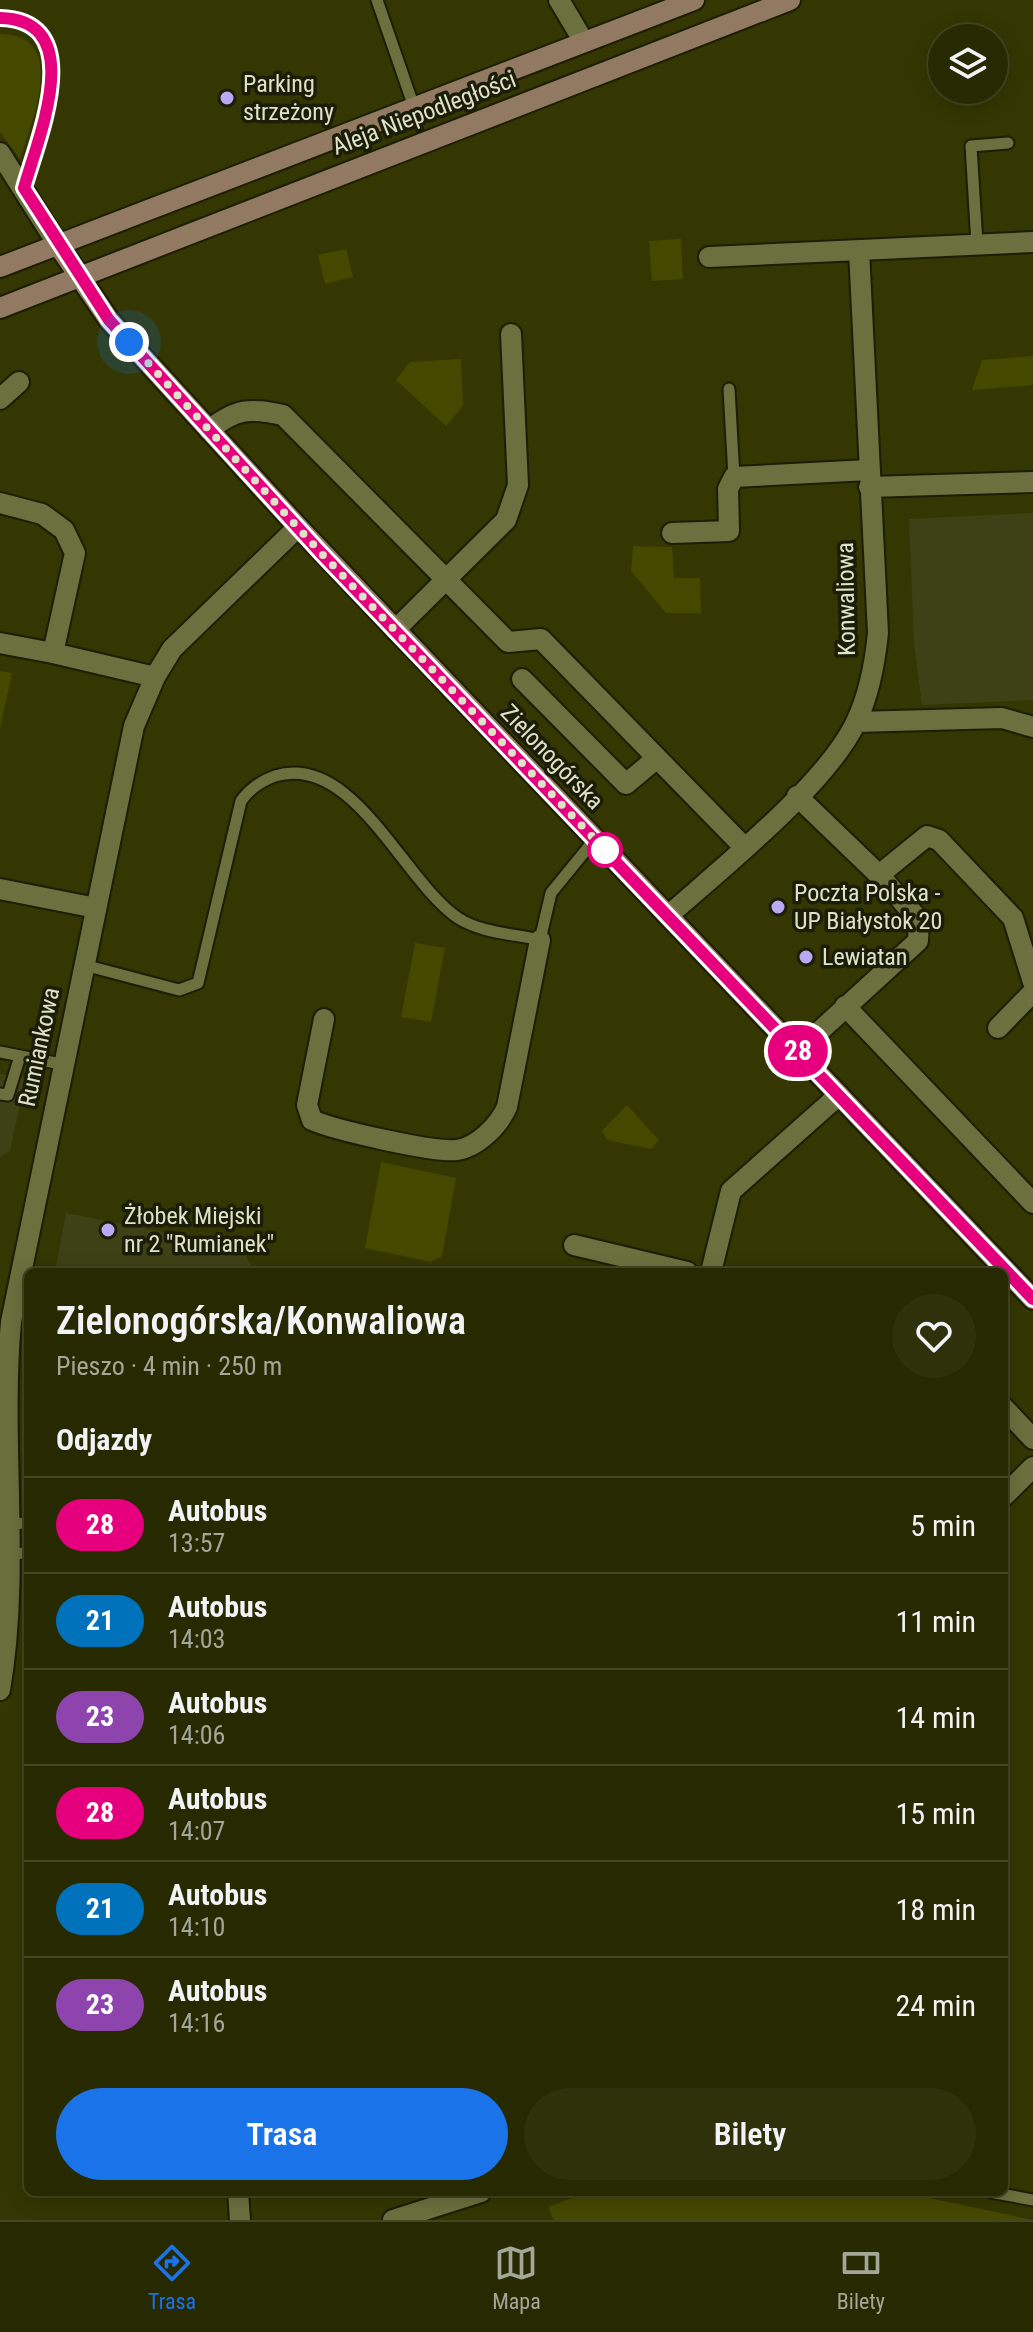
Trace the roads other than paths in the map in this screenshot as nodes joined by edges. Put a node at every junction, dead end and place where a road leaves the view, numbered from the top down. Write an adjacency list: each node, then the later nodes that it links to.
1 (377, 0): 7 (lane)
2 (559, 0): 6 (street)
3 (694, 0): 6 (main road, Aleja Niepodległości)
4 (790, 0): 17 (main road, Aleja Niepodległości)
5 (0, 18): 10 (lane)
6 (584, 42): 7 (main road, Aleja Niepodległości)
7 (414, 107): 13 (main road, Aleja Niepodległości)
8 (1008, 143): 12 (lane)
9 (0, 153): 10 (street)
10 (24, 188): 13 (street)
11 (1033, 242): 12 (street)
12 (977, 244): 14 (street)
13 (58, 245): 16 (main road, Aleja Niepodległości); 17 (main road, Zielonogórska)
14 (859, 250): 15 (street); 25 (street, Konwaliowa)
15 (709, 257)
16 (0, 267)
17 (77, 276): 18 (main road, Aleja Niepodległości); 23 (main road, Zielonogórska)
18 (0, 308)
19 (511, 334): 30 (street)
20 (19, 382): 22 (street)
21 (729, 389): 24 (lane)
22 (0, 399)
23 (209, 430): 28 (main road, Zielonogórska); 30 (street)
24 (734, 477): 25 (street); 29 (street)
25 (869, 479): 26 (street); 36 (street, Konwaliowa)
26 (1033, 482)
27 (0, 503): 33 (street)
28 (298, 527): 31 (main road, Zielonogórska); 34 (street, Rumiankowa)
29 (672, 533)
30 (446, 578): 31 (street); 38 (street)
31 (395, 630): 40 (main road, Zielonogórska)
32 (0, 643): 33 (street)
33 (53, 653): 34 (street)
34 (155, 677): 44 (street, Rumiankowa)
35 (522, 679): 38 (street)
36 (856, 722): 37 (street); 39 (street, Konwaliowa)
37 (1033, 727)
38 (657, 758): 41 (street)
39 (797, 796): 41 (street, Konwaliowa); 42 (street)
40 (595, 839): 45 (main road, Zielonogórska); 46 (lane)
41 (744, 847): 45 (street, Konwaliowa)
42 (879, 875): 48 (street); 50 (street)
43 (0, 889): 44 (street)
44 (96, 908): 47 (street, Rumiankowa)
45 (669, 915): 53 (main road, Zielonogórska)
46 (540, 940): 47 (lane); 51 (street)
47 (84, 965): 56 (street, Rumiankowa)
48 (1033, 982)
49 (1033, 992): 52 (street)
50 (845, 1006): 53 (street); 59 (street)
51 (324, 1019)
52 (998, 1028)
53 (798, 1051): 58 (main road, Zielonogórska)
54 (0, 1052): 55 (lane)
55 (20, 1056): 56 (lane); 57 (lane)
56 (61, 1064): 69 (street, Rumiankowa)
57 (0, 1094)
58 (839, 1095): 63 (street); 64 (main road, Zielonogórska)
59 (1033, 1203)
60 (574, 1245): 61 (street)
61 (620, 1265): 62 (street)
62 (649, 1268)
63 (712, 1268)
64 (1004, 1268)
65 (1008, 1273): 66 (main road, Zielonogórska)
66 (1033, 1299)
67 (1008, 1412): 68 (street)
68 (1033, 1439)
69 (3, 1460): 72 (street, Rumiankowa)
70 (1033, 1467): 71 (street)
71 (1008, 1492)
72 (18, 1523): 73 (street, Rumiankowa)
73 (18, 1553): 74 (street, Rumiankowa)
74 (18, 1599): 75 (street, Rumiankowa)
75 (0, 1690)
76 (1008, 2195): 79 (lane)
77 (238, 2196): 80 (street)
78 (467, 2196): 81 (street)
79 (1033, 2200)
80 (240, 2220)
81 (393, 2220)

